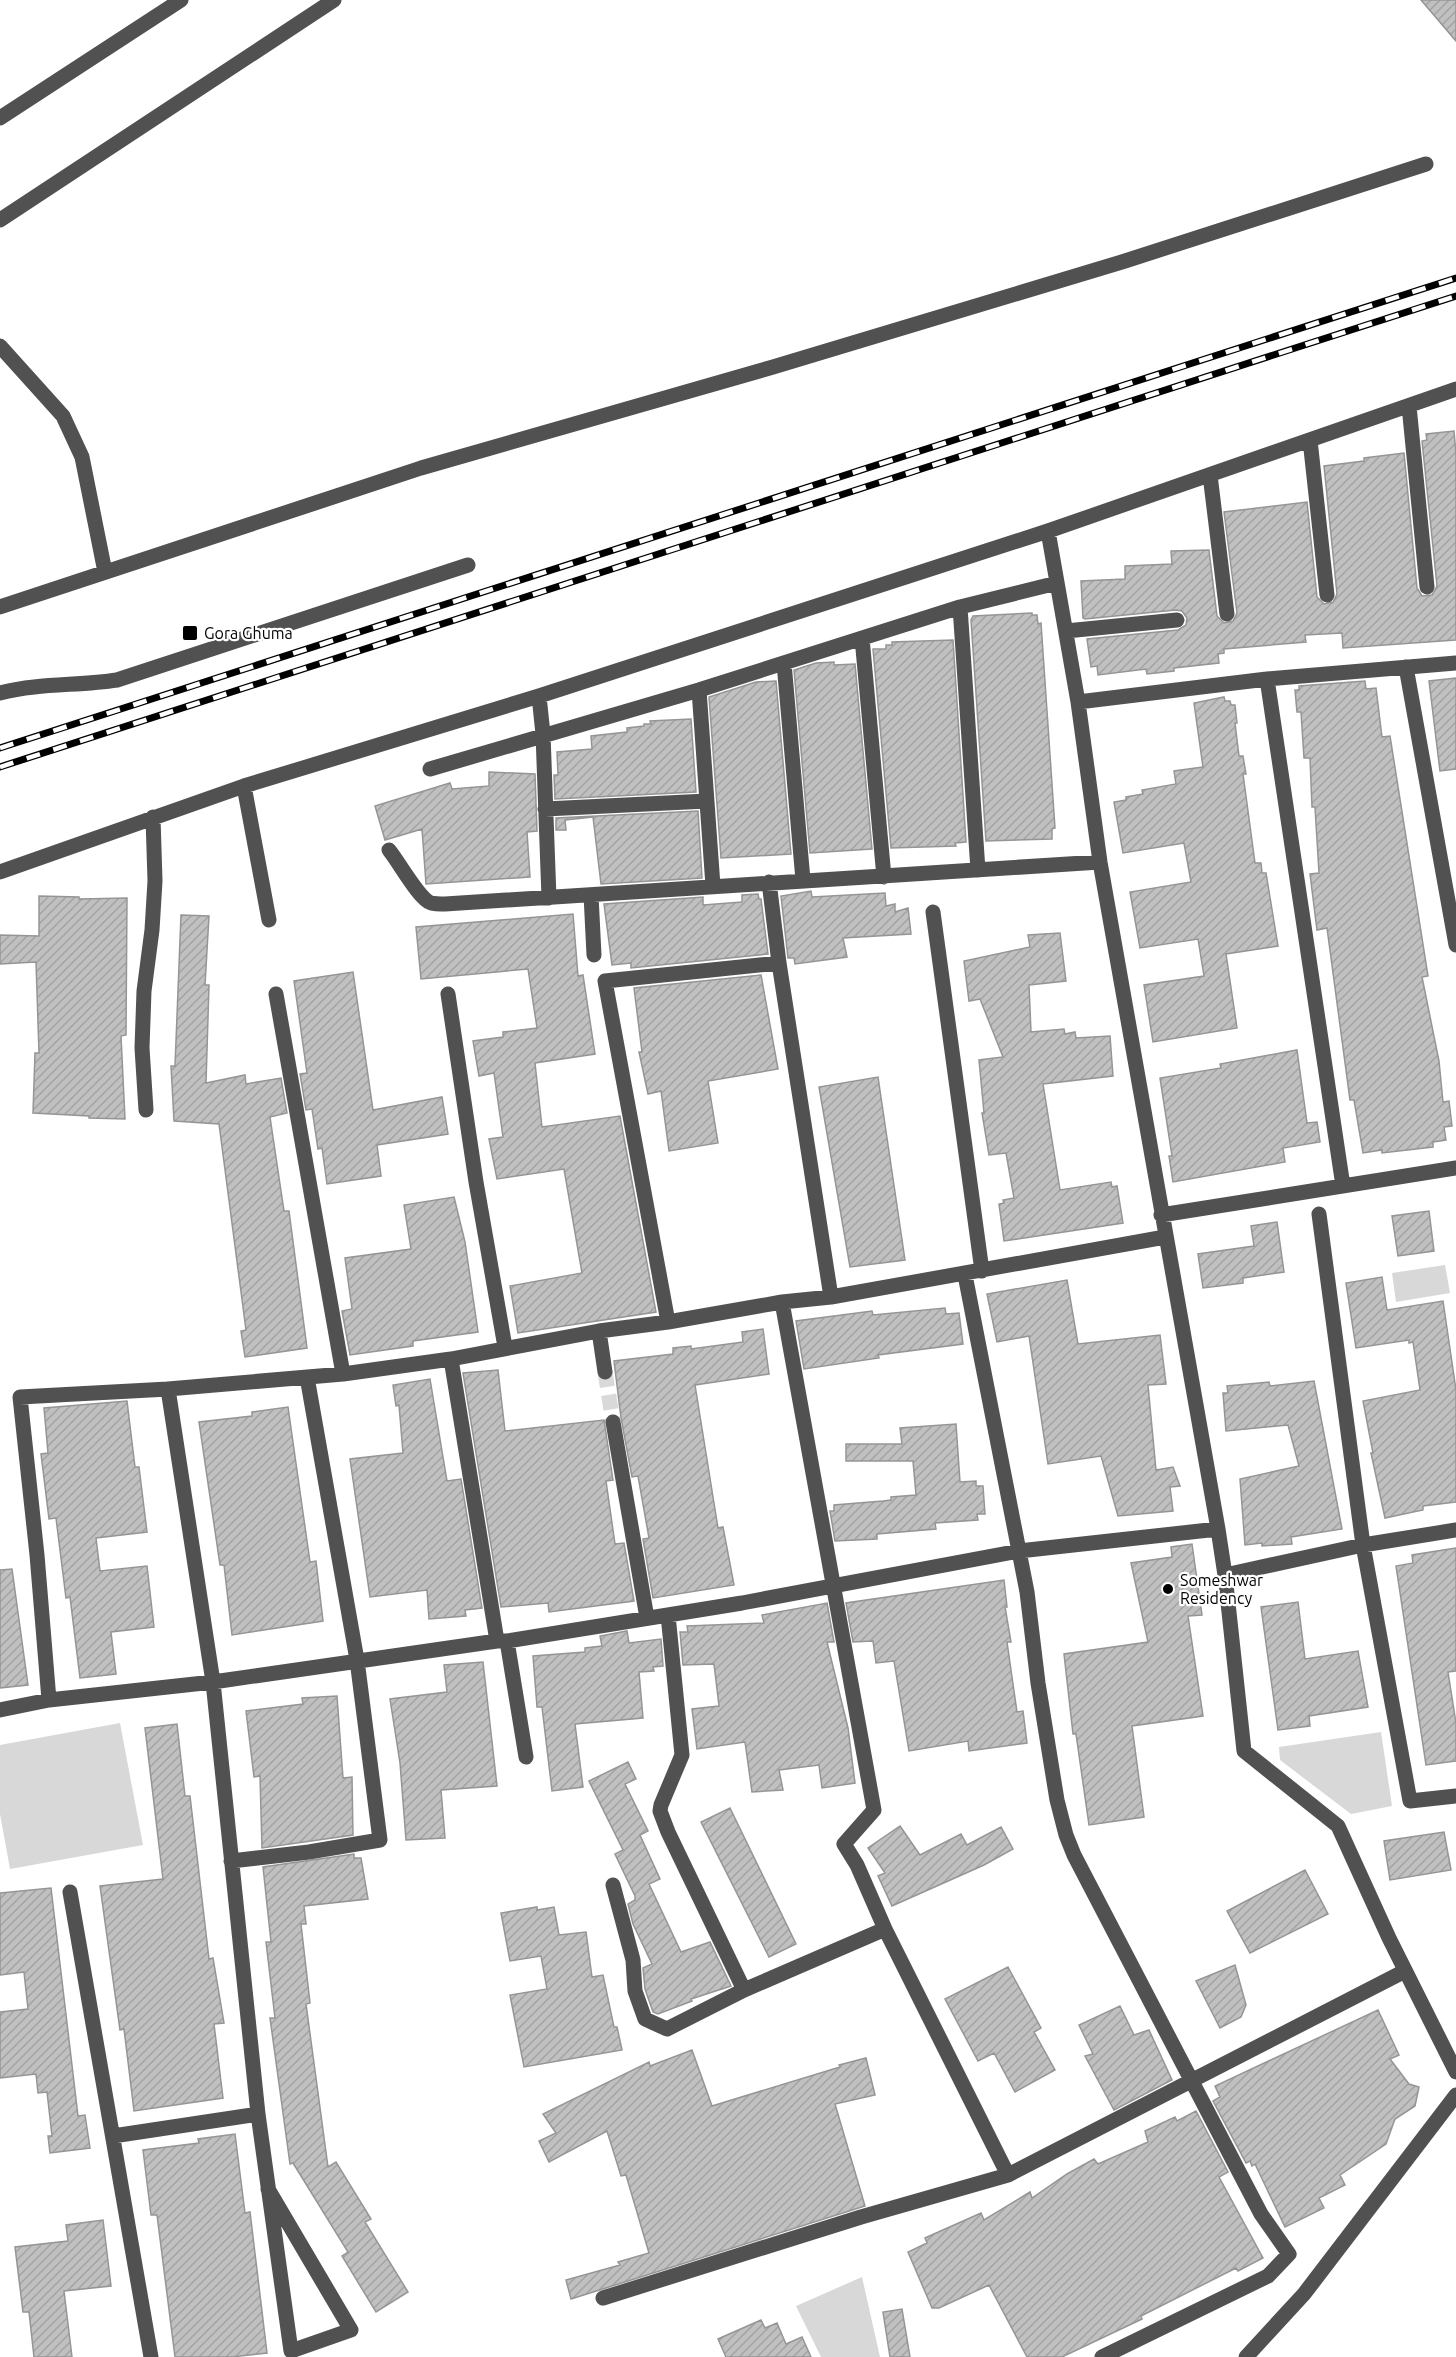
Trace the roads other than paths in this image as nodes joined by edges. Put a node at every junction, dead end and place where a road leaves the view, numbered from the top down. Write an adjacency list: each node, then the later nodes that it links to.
1 (181, 0): 3 (street)
2 (334, 0): 5 (street)
3 (0, 118)
4 (1426, 164): 13 (street)
5 (0, 220)
6 (0, 346): 13 (street)
7 (1456, 389): 8 (street)
8 (1409, 406): 9 (street); 15 (street)
9 (1310, 440): 10 (street); 16 (street)
10 (1210, 475): 11 (street); 19 (street)
11 (1048, 531): 14 (street); 29 (street)
12 (468, 565): 28 (street)
13 (105, 572): 17 (street)
14 (1057, 583): 18 (street); 21 (street)
15 (1427, 587)
16 (1327, 595)
17 (0, 607)
18 (960, 607): 22 (street); 39 (street)
19 (1227, 614)
20 (1177, 620): 21 (street)
21 (1066, 631): 30 (street)
22 (862, 638): 23 (street); 41 (street)
23 (784, 663): 27 (street); 42 (street)
24 (1456, 663): 25 (street)
25 (1406, 667): 26 (street); 49 (street)
26 (1267, 679): 30 (street); 56 (street)
27 (699, 690): 31 (street); 34 (street)
28 (0, 693)
29 (539, 696): 31 (street); 33 (street)
30 (1078, 702): 38 (street)
31 (543, 734): 32 (street); 35 (street)
32 (430, 769)
33 (244, 786): 36 (street); 48 (street)
34 (707, 801): 35 (street); 44 (street)
35 (545, 809): 46 (street)
36 (153, 817): 40 (street); 54 (street)
37 (389, 850): 46 (street)
38 (1100, 862): 39 (street); 58 (street)
39 (978, 870): 41 (street)
40 (0, 872)
41 (884, 877): 42 (street)
42 (803, 880): 43 (street)
43 (769, 882): 44 (street); 51 (street)
44 (713, 886): 45 (street)
45 (591, 895): 46 (street); 50 (street)
46 (549, 898)
47 (933, 912): 60 (street)
48 (270, 920)
49 (1456, 945)
50 (594, 955)
51 (779, 963): 62 (street); 64 (street)
52 (276, 994): 69 (street)
53 (448, 994): 66 (street)
54 (146, 1110)
55 (1456, 1168): 56 (street)
56 (1343, 1186): 58 (street)
57 (1319, 1214): 75 (street)
58 (1161, 1215): 59 (street)
59 (1165, 1237): 60 (street); 73 (street)
60 (982, 1271): 61 (street)
61 (965, 1275): 62 (street); 76 (street)
62 (831, 1297): 63 (street)
63 (782, 1302): 64 (street); 78 (street)
64 (668, 1322): 65 (street)
65 (599, 1331): 66 (street); 68 (street)
66 (506, 1347): 67 (street)
67 (451, 1359): 69 (street); 81 (street)
68 (605, 1372)
69 (343, 1374): 70 (street)
70 (307, 1377): 71 (street); 82 (street)
71 (168, 1389): 83 (street); 84 (street)
72 (613, 1422): 80 (street)
73 (1218, 1529): 76 (street); 77 (street)
74 (1456, 1530): 75 (street)
75 (1363, 1545): 77 (street); 87 (street)
76 (1019, 1551): 78 (street); 95 (street)
77 (1226, 1575): 92 (street)
78 (834, 1584): 79 (street); 91 (street)
79 (668, 1615): 80 (street); 93 (street)
80 (647, 1618): 81 (street)
81 (502, 1641): 82 (street); 86 (street)
82 (357, 1660): 83 (street); 88 (street)
83 (213, 1682): 84 (street); 88 (street)
84 (49, 1700): 85 (street)
85 (0, 1710)
86 (526, 1757)
87 (1456, 1796)
88 (231, 1861): 97 (street)
89 (613, 1885): 93 (street)
90 (70, 1892): 98 (street)
91 (885, 1929): 93 (street); 99 (street)
92 (1405, 1971): 94 (street); 95 (street)
93 (744, 1990)
94 (1456, 2072)
95 (1190, 2081): 99 (street); 103 (street)
96 (1456, 2095): 104 (street)
97 (258, 2114): 98 (street); 100 (street)
98 (113, 2136): 102 (street)
99 (1008, 2175): 101 (street)
100 (268, 2189): 100 (street)
101 (603, 2298)
102 (151, 2357)
103 (1102, 2357)
104 (1246, 2357)

